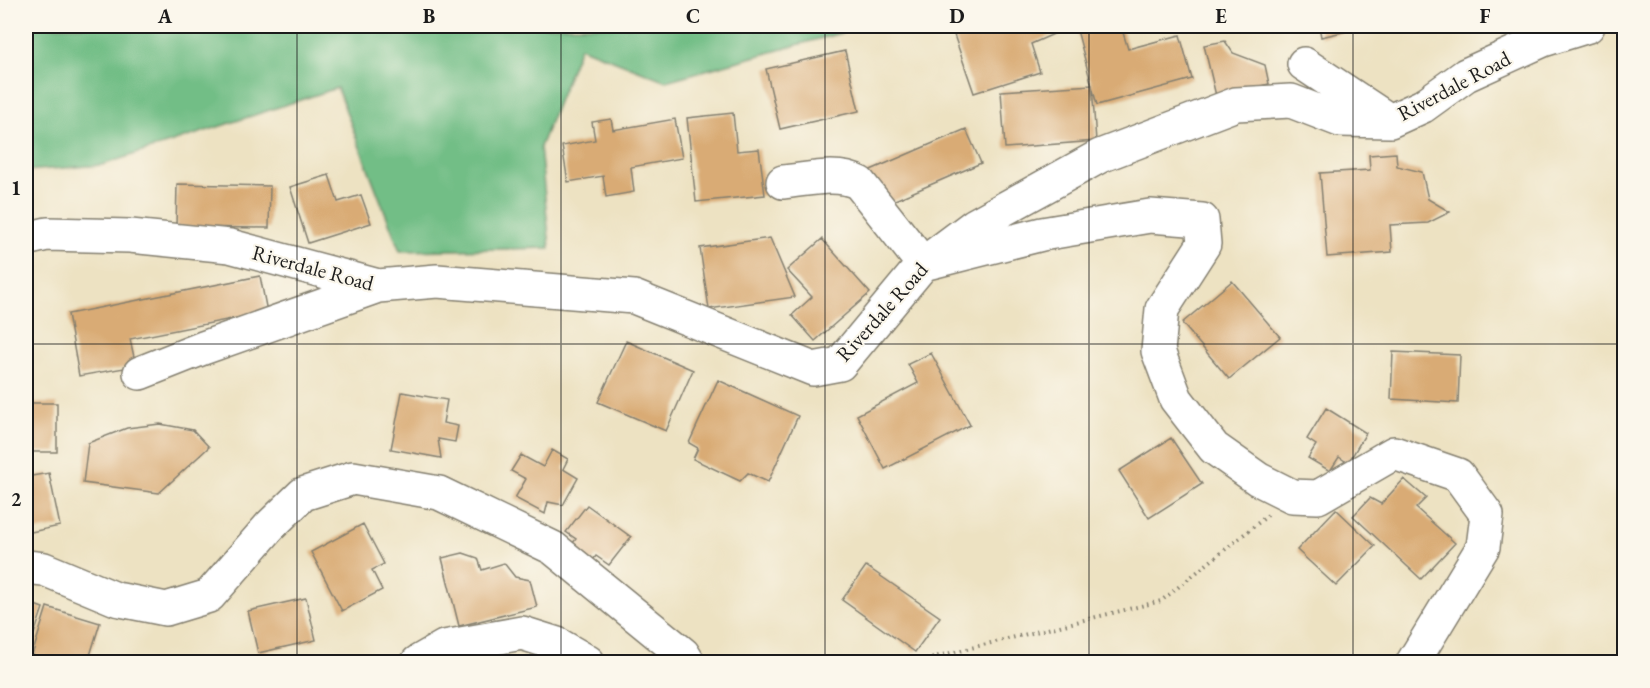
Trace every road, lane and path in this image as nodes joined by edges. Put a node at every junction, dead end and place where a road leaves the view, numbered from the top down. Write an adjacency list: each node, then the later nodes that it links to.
1 (1588, 26): 3 (street, Riverdale Road)
2 (1304, 64): 3 (street)
3 (1390, 121): 6 (street, Riverdale Road)
4 (783, 182): 6 (street)
5 (26, 239): 7 (street, Riverdale Road)
6 (922, 264): 7 (street, Riverdale Road); 9 (street)
7 (378, 286): 8 (street)
8 (140, 373)
9 (1292, 496): 16 (path); 17 (street)
10 (26, 567): 15 (street)
11 (522, 633): 12 (street); 13 (street); 14 (street)
12 (418, 663)
13 (537, 663)
14 (588, 663)
15 (688, 663)
16 (914, 663)
17 (1413, 663)

